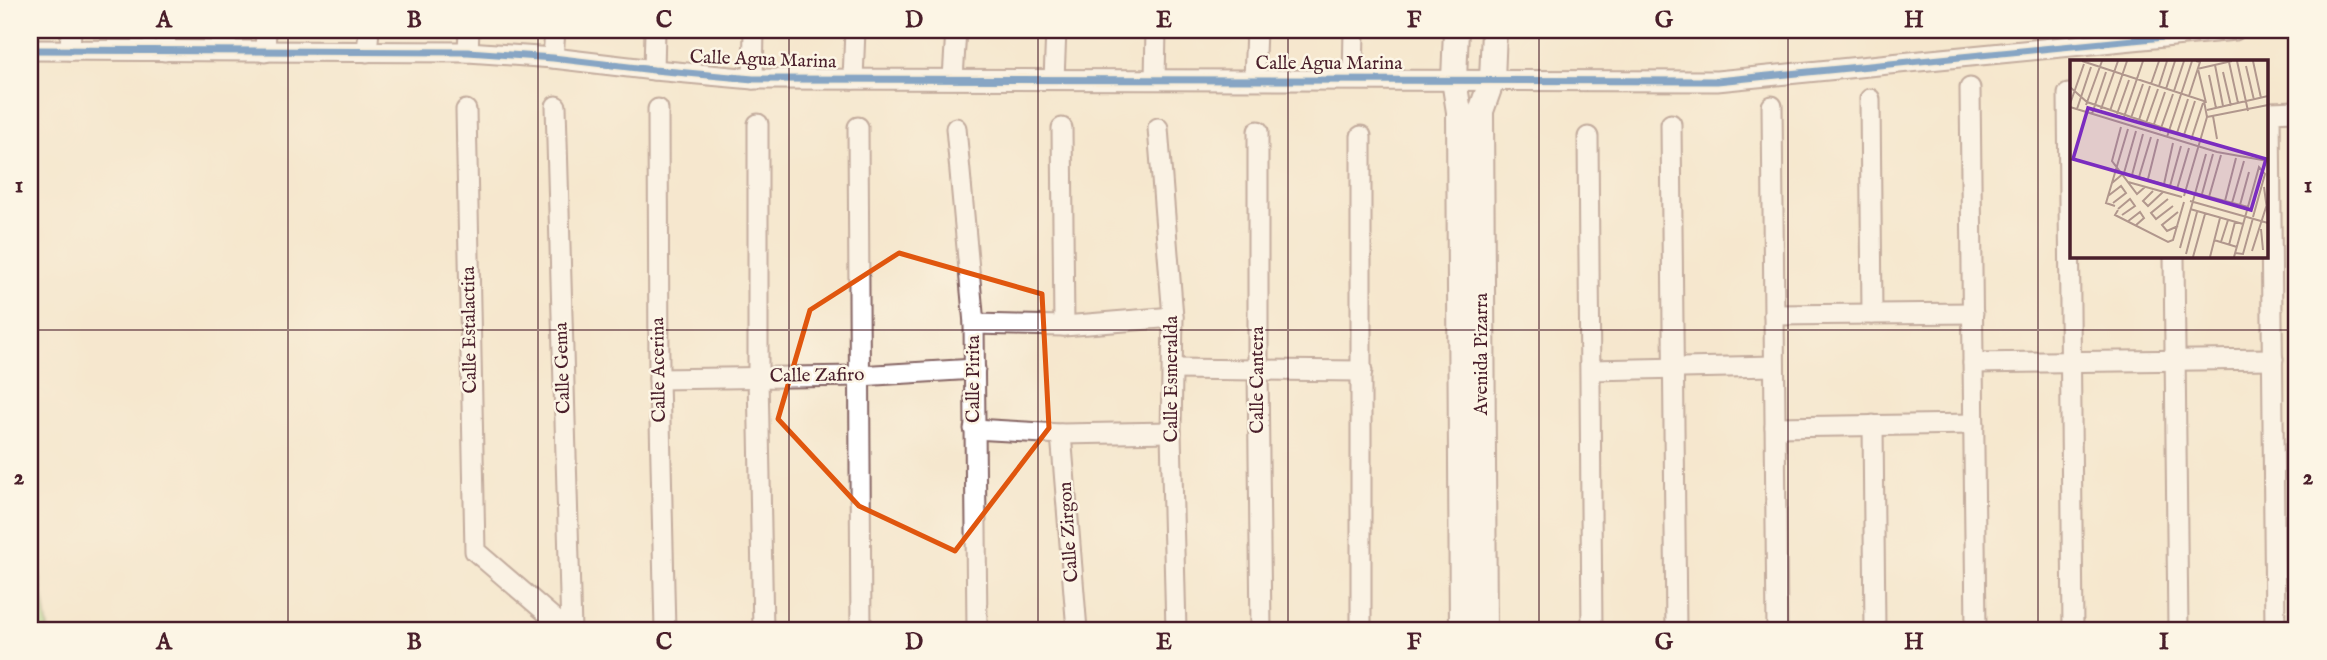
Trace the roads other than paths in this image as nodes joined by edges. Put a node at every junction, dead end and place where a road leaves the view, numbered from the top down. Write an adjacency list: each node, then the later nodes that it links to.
1 (71, 30): 19 (street)
2 (166, 30): 20 (street)
3 (266, 30): 21 (street)
4 (369, 30): 22 (street)
5 (469, 30): 23 (street)
6 (555, 30): 24 (street)
7 (655, 30): 25 (street)
8 (754, 30): 27 (street)
9 (855, 30): 28 (street)
10 (956, 30): 26 (street)
11 (1056, 30): 29 (street)
12 (1156, 30): 30 (street)
13 (1256, 30): 31 (street, Calle Agua Marina)
14 (1354, 30): 32 (street)
15 (1456, 30): 33 (street, Avenida Pizarra)
16 (1494, 30): 34 (street, Avenida Pizarra)
17 (2235, 30): 34 (street, Calle Agua Marina)
18 (30, 50): 19 (street, Calle Agua Marina)
19 (70, 50): 20 (street, Calle Agua Marina)
20 (165, 51): 21 (street, Calle Agua Marina)
21 (265, 52): 22 (street, Calle Agua Marina)
22 (367, 52): 23 (street, Calle Agua Marina)
23 (468, 52): 24 (street, Calle Agua Marina)
24 (553, 58): 25 (street, Calle Agua Marina)
25 (654, 70): 27 (street, Calle Agua Marina)
26 (953, 78): 28 (street, Calle Agua Marina); 29 (street, Calle Agua Marina)
27 (752, 79): 28 (street, Calle Agua Marina)
28 (853, 79)
29 (1054, 79): 30 (street, Calle Agua Marina)
30 (1155, 79): 31 (street, Calle Agua Marina)
31 (1254, 79): 32 (street, Calle Agua Marina)
32 (1353, 79): 33 (street, Calle Agua Marina)
33 (1454, 80): 34 (street, Calle Agua Marina); 42 (street, Avenida Pizarra)
34 (1492, 80): 42 (street, Avenida Pizarra)
35 (1970, 88): 54 (street)
36 (2068, 94): 62 (street)
37 (1870, 99): 55 (street)
38 (556, 106): 82 (street, Calle Gema)
39 (1772, 106): 56 (street)
40 (658, 109): 73 (street, Calle Acerina)
41 (466, 110): 81 (street, Calle Estalactita)
42 (1470, 111): 80 (street, Avenida Pizarra)
43 (2297, 111): 60 (street)
44 (758, 124): 72 (street)
45 (1671, 124): 65 (street)
46 (858, 127): 71 (street)
47 (956, 128): 58 (street, Calle Pirita)
48 (1062, 128): 59 (street)
49 (1158, 128): 57 (street, Calle Esmeralda)
50 (1258, 131): 68 (street, Calle Cantera)
51 (1361, 136): 70 (street)
52 (1588, 137): 69 (street)
53 (2174, 257): 61 (street)
54 (1973, 313): 55 (street); 63 (street)
55 (1872, 314): 56 (street)
56 (1774, 315): 64 (street)
57 (1173, 317): 59 (street); 67 (street, Calle Esmeralda)
58 (974, 324): 59 (street); 66 (street, Calle Pirita)
59 (1064, 326)
60 (2273, 359): 61 (street); 100 (street)
61 (2175, 360): 62 (street); 99 (street)
62 (2071, 362): 63 (street); 98 (street)
63 (1973, 363): 74 (street)
64 (1774, 366): 65 (street); 76 (street)
65 (1674, 367): 69 (street); 94 (street)
66 (975, 369): 71 (street, Calle Zafiro); 77 (street, Calle Pirita)
67 (1173, 369): 68 (street); 78 (street, Calle Esmeralda)
68 (1258, 370): 70 (street); 89 (street, Calle Cantera)
69 (1591, 370): 93 (street)
70 (1362, 371): 90 (street)
71 (859, 376): 72 (street, Calle Zafiro); 85 (street)
72 (758, 377): 73 (street, Calle Zafiro); 84 (street)
73 (659, 379): 83 (street, Calle Acerina)
74 (1974, 424): 75 (street); 97 (street)
75 (1873, 425): 76 (street); 96 (street)
76 (1775, 427): 95 (street)
77 (974, 429): 79 (street); 86 (street, Calle Pirita)
78 (1171, 432): 79 (street); 88 (street, Calle Esmeralda)
79 (1061, 434): 87 (street, Calle Zirgon)
80 (1472, 523): 91 (street, Avenida Pizarra); 92 (street, Avenida Pizarra)
81 (475, 551): 82 (street, Calle Gema)
82 (569, 630)
83 (665, 630)
84 (763, 630)
85 (861, 630)
86 (977, 630)
87 (1077, 630)
88 (1176, 630)
89 (1261, 630)
90 (1361, 630)
91 (1462, 630)
92 (1484, 630)
93 (1592, 630)
94 (1676, 630)
95 (1777, 630)
96 (1875, 630)
97 (1976, 630)
98 (2073, 630)
99 (2178, 630)
100 (2275, 630)

